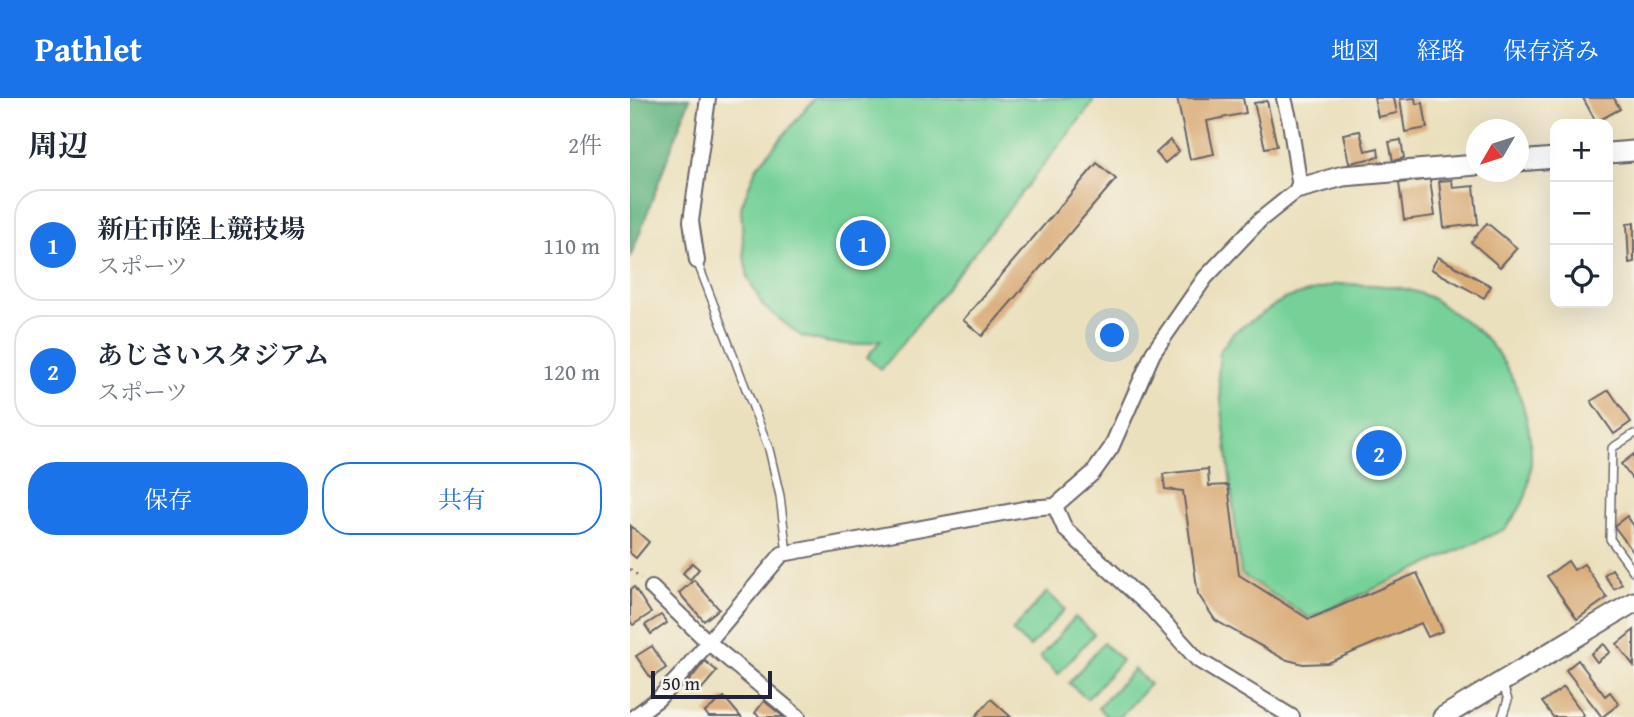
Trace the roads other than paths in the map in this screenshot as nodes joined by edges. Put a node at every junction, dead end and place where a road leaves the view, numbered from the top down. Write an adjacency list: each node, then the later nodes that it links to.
1 (708, 98): 9 (street)
2 (1284, 98): 8 (street)
3 (1634, 151): 4 (street)
4 (1613, 153)
5 (1550, 158): 6 (street)
6 (1529, 160)
7 (1466, 166): 8 (street)
8 (1300, 188): 11 (street)
9 (696, 261): 12 (lane)
10 (1634, 434): 13 (lane)
11 (1055, 506): 12 (street); 20 (street)
12 (787, 553): 16 (street)
13 (1634, 572)
14 (652, 588): 16 (street)
15 (1634, 602): 17 (street)
16 (708, 642): 18 (street); 19 (street)
17 (1502, 681): 21 (street); 22 (lane)
18 (634, 717)
19 (798, 717)
20 (1292, 717)
21 (1443, 717)
22 (1502, 717)

